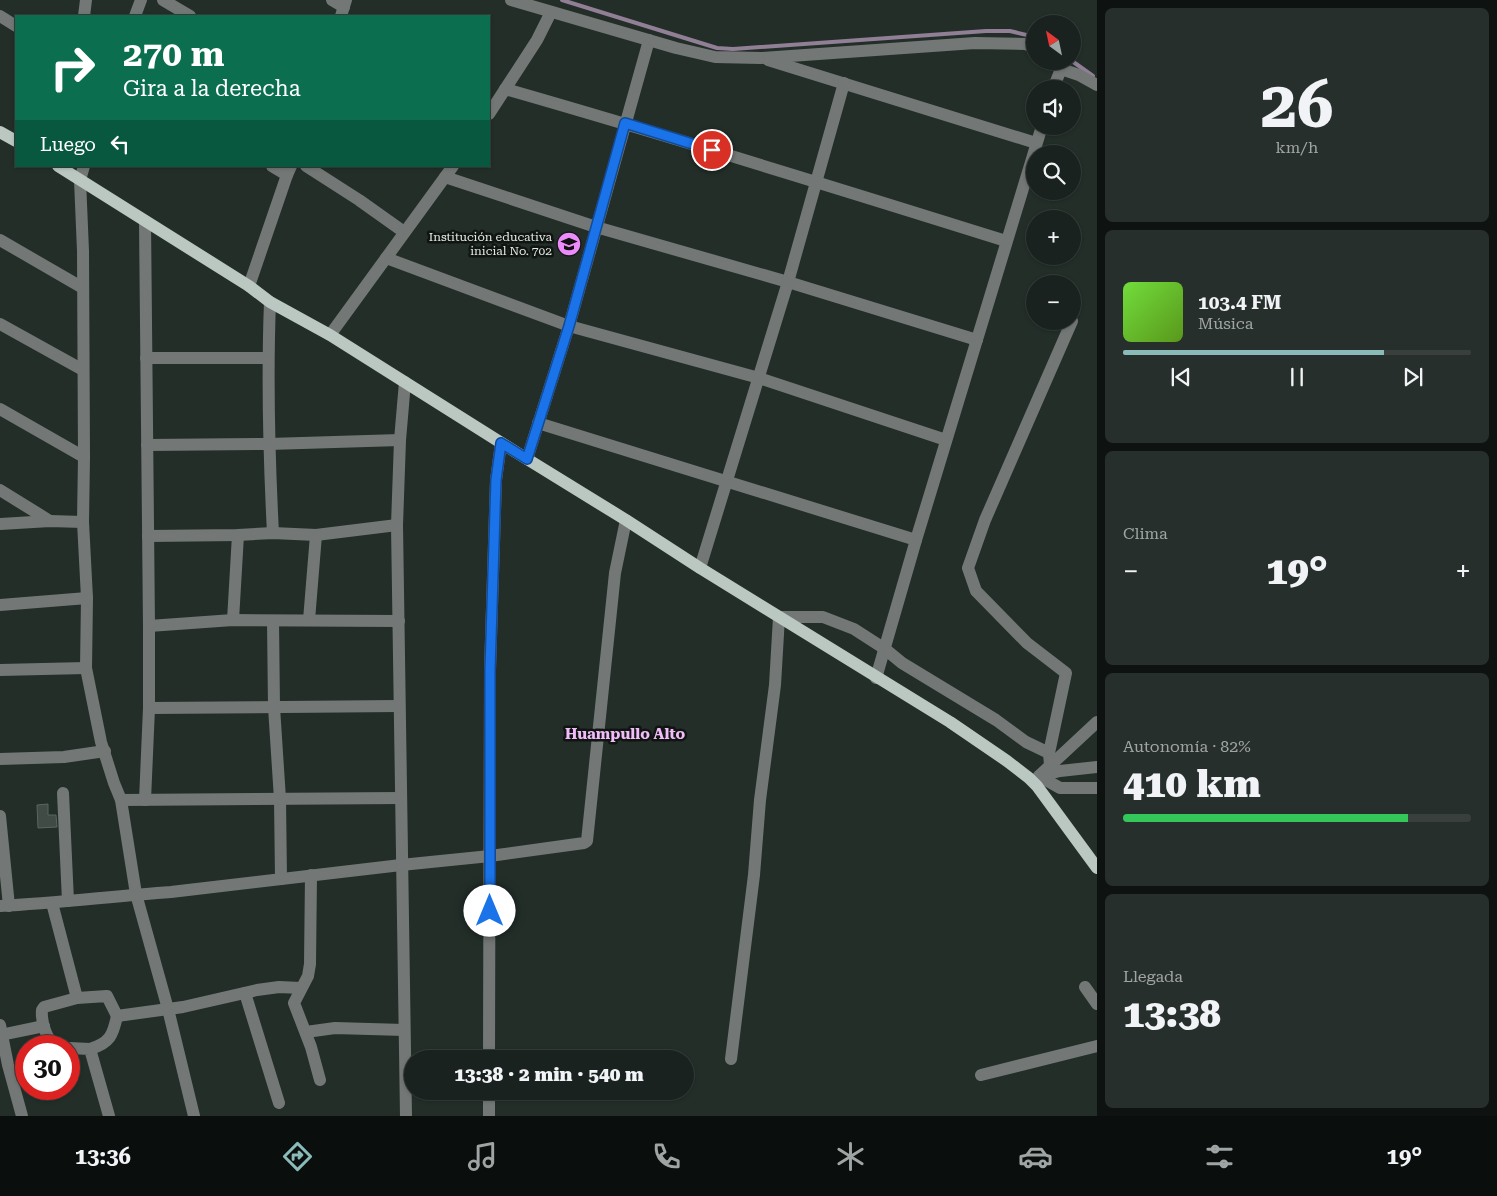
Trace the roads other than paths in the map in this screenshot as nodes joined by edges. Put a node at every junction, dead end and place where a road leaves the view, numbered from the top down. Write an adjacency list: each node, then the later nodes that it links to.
1 (86, 0): 8 (street)
2 (141, 0): 9 (street)
3 (163, 0): 10 (street)
4 (332, 0): 6 (street)
5 (511, 0): 7 (street)
6 (344, 8)
7 (552, 12): 13 (street); 19 (street)
8 (84, 15)
9 (135, 15)
10 (188, 15)
11 (0, 16): 12 (street)
12 (15, 25)
13 (649, 40): 15 (street); 21 (street)
14 (1026, 44): 15 (street)
15 (761, 58): 17 (street)
16 (1068, 70): 18 (street)
17 (844, 83): 25 (street); 33 (street)
18 (1097, 85)
19 (506, 89): 20 (street); 21 (street)
20 (490, 113)
21 (625, 123): 33 (street); 35 (street)
22 (0, 132): 24 (main road)
23 (1039, 135): 25 (street)
24 (15, 140)
25 (1036, 143): 38 (street)
26 (84, 167): 32 (street)
27 (276, 167): 30 (street)
28 (308, 167): 36 (street)
29 (63, 168): 32 (main road)
30 (289, 170): 41 (street)
31 (449, 171): 35 (street); 36 (street)
32 (80, 180): 34 (main road); 42 (street)
33 (817, 182): 38 (street); 40 (street)
34 (144, 221): 41 (main road); 49 (street)
35 (596, 227): 40 (street); 45 (street)
36 (404, 232): 39 (street)
37 (0, 240): 42 (street)
38 (1006, 241): 48 (street)
39 (386, 258): 45 (street); 47 (street)
40 (788, 282): 48 (street); 52 (street)
41 (249, 286): 43 (main road)
42 (83, 288): 51 (street)
43 (270, 302): 47 (main road); 50 (street)
44 (0, 324): 51 (street)
45 (569, 326): 52 (street); 55 (street)
46 (1069, 330): 94 (street)
47 (330, 335): 53 (main road)
48 (977, 340): 57 (street)
49 (146, 358): 50 (street); 60 (street)
50 (268, 358): 59 (street)
51 (83, 370): 61 (street)
52 (759, 378): 57 (street); 63 (street)
53 (405, 382): 56 (street); 58 (main road)
54 (0, 409): 61 (street)
55 (538, 423): 62 (street); 63 (street)
56 (400, 440): 59 (street); 69 (street)
57 (946, 440): 74 (street)
58 (501, 443): 62 (main road); 104 (street)
59 (269, 444): 60 (street); 70 (street)
60 (147, 445): 73 (street)
61 (84, 457): 67 (street)
62 (527, 459): 65 (main road)
63 (727, 481): 74 (street); 75 (street)
64 (0, 490): 66 (street)
65 (626, 520): 75 (main road); 104 (street)
66 (50, 521): 67 (street); 68 (street)
67 (83, 522): 76 (street)
68 (0, 524)
69 (396, 525): 72 (street); 82 (street)
70 (273, 533): 71 (street); 72 (street)
71 (238, 535): 73 (street); 79 (street)
72 (316, 535): 80 (street)
73 (148, 536): 83 (street)
74 (916, 540): 84 (street)
75 (700, 568): 78 (main road)
76 (87, 598): 77 (street); 85 (street)
77 (0, 605)
78 (779, 617): 84 (street); 87 (main road); 129 (street)
79 (233, 620): 81 (street); 83 (street)
80 (309, 620): 81 (street); 82 (street)
81 (273, 621): 88 (street)
82 (399, 621): 89 (street)
83 (149, 626): 90 (street)
84 (885, 649): 87 (street); 94 (street)
85 (86, 668): 86 (street); 92 (street)
86 (0, 670)
87 (876, 678): 96 (main road)
88 (274, 706): 89 (street); 90 (street); 100 (street)
89 (399, 706): 99 (street)
90 (149, 708): 102 (street)
91 (1097, 722): 94 (street)
92 (105, 751): 93 (street); 101 (street)
93 (0, 759)
94 (1050, 759): 96 (street)
95 (1097, 767): 96 (street)
96 (1034, 777): 97 (street); 106 (main road)
97 (1097, 788)
98 (63, 793): 110 (street)
99 (401, 798): 100 (street); 105 (street)
100 (280, 799): 102 (street); 108 (street)
101 (121, 800): 102 (street); 109 (street)
102 (145, 800)
103 (0, 816): 112 (street)
104 (490, 856): 105 (street); 128 (street)
105 (401, 865): 107 (street); 121 (street)
106 (1097, 868)
107 (310, 875): 108 (street); 114 (street)
108 (280, 879): 109 (street)
109 (136, 894): 110 (street); 118 (street)
110 (68, 901): 111 (street)
111 (52, 903): 112 (street); 116 (street)
112 (4, 906)
113 (1085, 987): 117 (street)
114 (301, 988): 115 (street); 123 (street)
115 (245, 992): 118 (street); 133 (street)
116 (77, 998): 119 (street); 120 (street)
117 (1097, 1004)
118 (168, 1010): 119 (street); 136 (street)
119 (118, 1016): 127 (street)
120 (44, 1026): 122 (street); 124 (street)
121 (404, 1030): 123 (street); 137 (street)
122 (1, 1032): 134 (street)
123 (306, 1032): 131 (street)
124 (48, 1035)
125 (1097, 1046): 130 (street)
126 (80, 1049): 127 (street)
127 (90, 1049): 135 (street)
128 (489, 1050)
129 (731, 1059)
130 (981, 1075)
131 (320, 1080)
132 (489, 1100): 138 (street)
133 (279, 1103)
134 (22, 1116)
135 (109, 1116)
136 (194, 1116)
137 (406, 1116)
138 (489, 1116)

